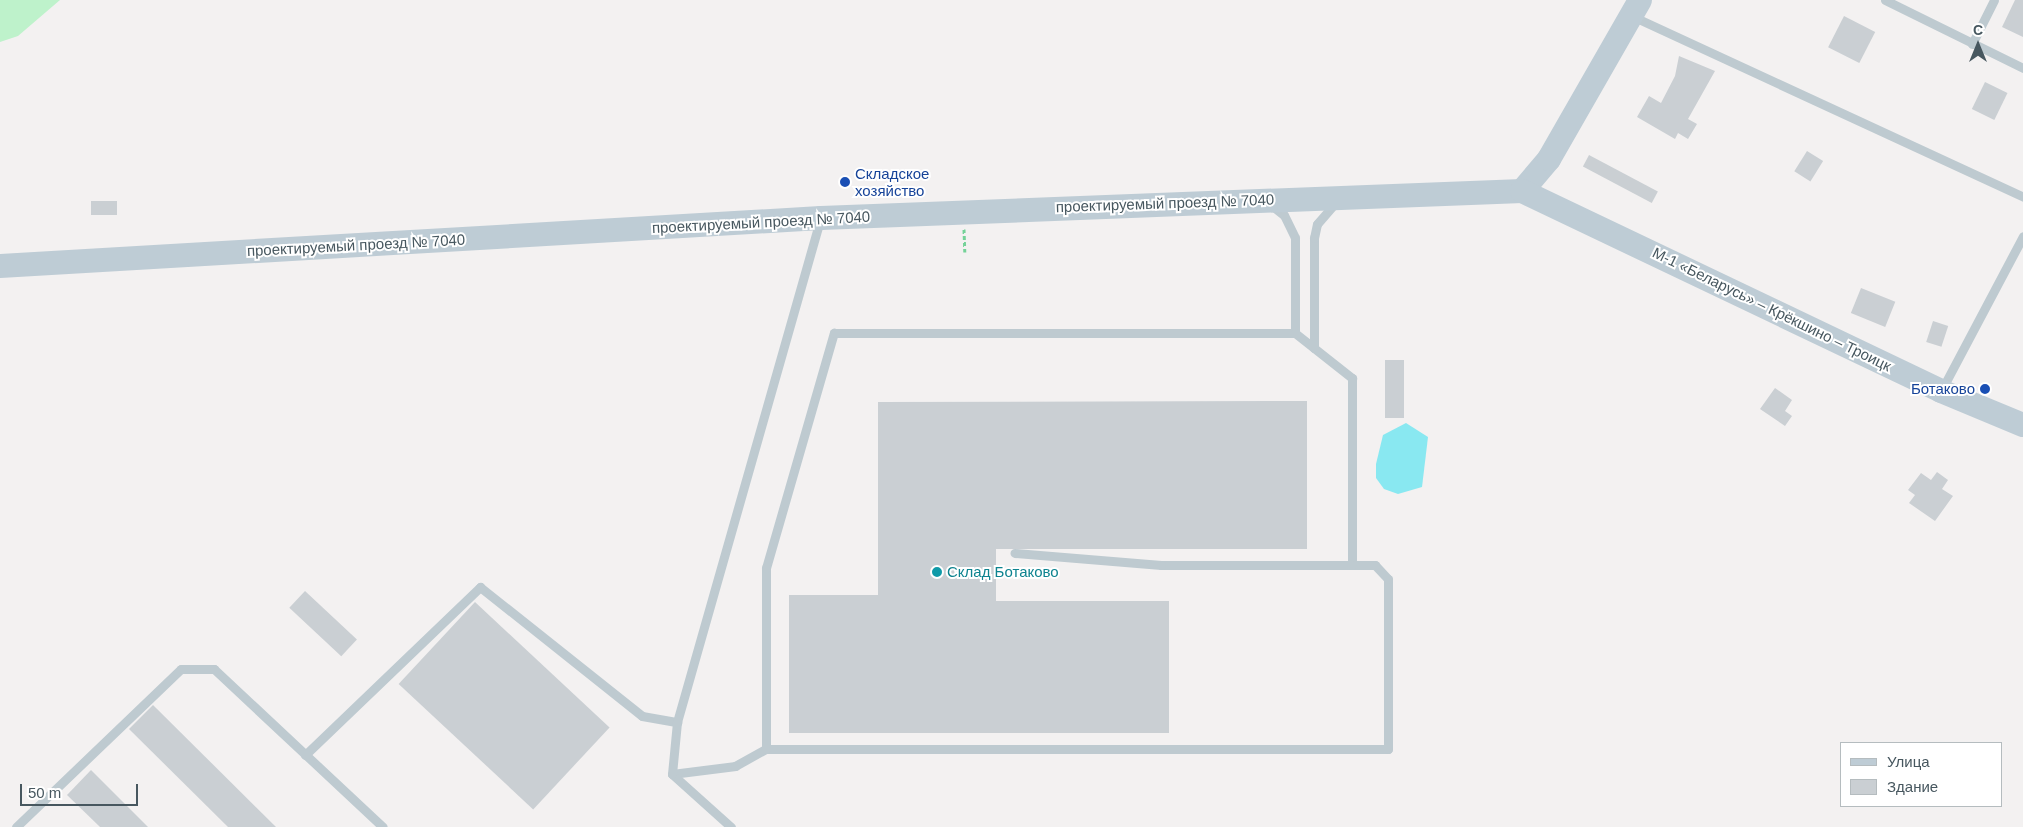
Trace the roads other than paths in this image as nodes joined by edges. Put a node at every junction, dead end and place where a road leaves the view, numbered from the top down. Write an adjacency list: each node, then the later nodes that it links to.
1 (1885, 0): 4 (lane)
2 (1994, 0): 4 (lane)
3 (1636, 8): 6 (main road); 8 (lane)
4 (1972, 44): 5 (lane)
5 (2023, 68)
6 (1522, 191): 7 (main road, проектируемый проезд № 7040); 15 (main road, М-1 «Беларусь» – Крёкшино – Троицк)
7 (1356, 195): 9 (main road, проектируемый проезд № 7040); 14 (lane)
8 (2023, 197)
9 (1251, 199): 10 (main road, проектируемый проезд № 7040); 13 (lane)
10 (821, 218): 12 (main road, проектируемый проезд № 7040); 19 (lane)
11 (2023, 236): 15 (lane)
12 (0, 266)
13 (1295, 333): 14 (lane); 20 (lane)
14 (1314, 348): 18 (lane)
15 (1941, 391): 16 (main road, М-1 «Беларусь» – Крёкшино – Троицк)
16 (2023, 426)
17 (1014, 553): 18 (lane)
18 (1352, 566): 20 (lane)
19 (677, 722): 21 (lane); 22 (lane)
20 (766, 749): 22 (lane)
21 (305, 755): 23 (lane); 24 (lane)
22 (672, 774): 25 (lane)
23 (16, 827)
24 (382, 827)
25 (731, 827)

